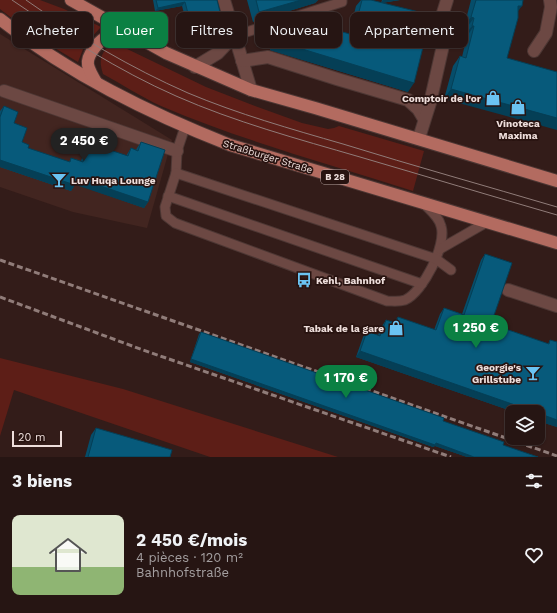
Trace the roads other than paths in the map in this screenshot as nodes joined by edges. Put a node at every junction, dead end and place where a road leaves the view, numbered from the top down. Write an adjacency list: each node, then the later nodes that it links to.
1 (72, 0): 7 (main road)
2 (224, 0): 6 (street)
3 (342, 0): 9 (lane)
4 (446, 0): 20 (street)
5 (550, 0): 14 (street)
6 (227, 12)
7 (101, 17)
8 (0, 19): 17 (main road, Straßburger Straße / B 28)
9 (247, 32)
10 (101, 42): 17 (main road)
11 (157, 48): 16 (main road)
12 (223, 48): 16 (street)
13 (238, 48): 15 (street)
14 (534, 51)
15 (242, 61): 18 (street); 20 (street)
16 (195, 67): 18 (main road)
17 (96, 82): 21 (main road, Straßburger Straße / B 28)
18 (251, 90): 22 (main road)
19 (4, 92): 23 (street)
20 (424, 119): 22 (street)
21 (185, 127): 23 (lane); 27 (main road, Straßburger Straße / B 28)
22 (419, 138): 25 (main road)
23 (176, 151): 24 (lane)
24 (176, 172): 26 (lane); 31 (lane)
25 (557, 181)
26 (168, 196): 33 (lane); 33 (lane)
27 (424, 204): 28 (main road, Straßburger Straße / B 28); 30 (lane)
28 (487, 222): 29 (main road, Straßburger Straße / B 28); 30 (lane)
29 (557, 243)
30 (440, 249): 31 (lane)
31 (436, 259): 32 (lane); 33 (lane)
32 (451, 270)
33 (422, 284)
34 (508, 290): 35 (street)
35 (557, 306)

